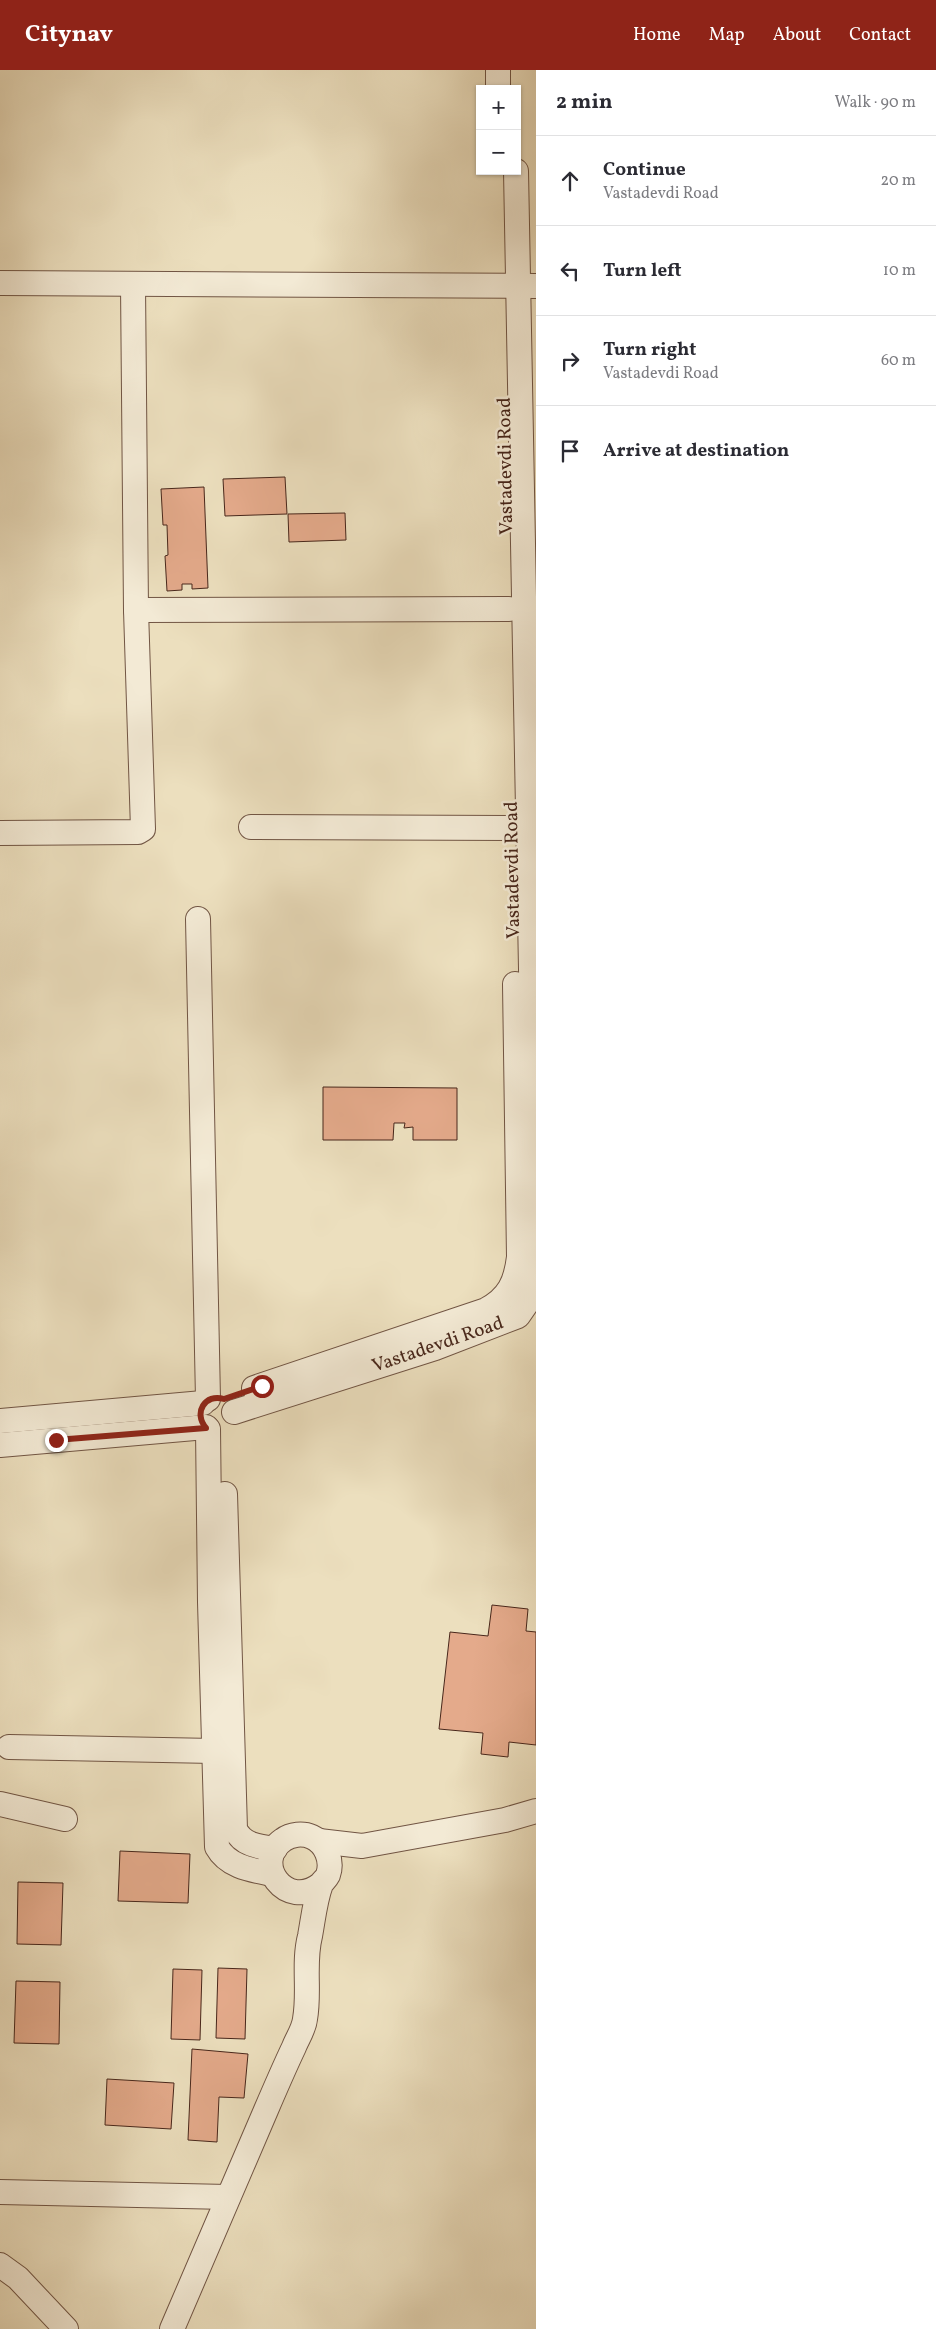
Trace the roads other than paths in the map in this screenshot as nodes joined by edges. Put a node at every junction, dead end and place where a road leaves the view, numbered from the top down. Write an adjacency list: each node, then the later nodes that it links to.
1 (498, 70): 3 (street)
2 (514, 70): 4 (street)
3 (498, 85)
4 (514, 85)
5 (501, 175): 9 (street, Vastadevdi Road)
6 (516, 175): 9 (street, Vastadevdi Road)
7 (0, 283): 8 (street)
8 (133, 285): 9 (street); 12 (street)
9 (519, 286): 10 (street, Vastadevdi Road); 11 (street, Vastadevdi Road)
10 (529, 519): 13 (street, Vastadevdi Road)
11 (508, 609): 12 (street); 13 (street, Vastadevdi Road)
12 (136, 610): 16 (street)
13 (524, 701): 15 (street, Vastadevdi Road); 18 (street, Vastadevdi Road)
14 (252, 827): 15 (street)
15 (512, 828): 18 (street, Vastadevdi Road)
16 (0, 833)
17 (198, 919): 19 (street)
18 (524, 1298): 19 (street, Vastadevdi Road)
19 (215, 1414): 20 (street, Vastadevdi Road); 21 (street, Vastadevdi Road); 23 (street); 31 (street)
20 (0, 1421)
21 (0, 1445)
22 (9, 1747): 23 (street)
23 (214, 1751): 32 (street)
24 (0, 1804): 26 (street)
25 (536, 1811): 27 (street)
26 (65, 1819)
27 (505, 1820): 28 (street); 30 (street)
28 (536, 1827)
29 (319, 1841): 30 (street); 31 (street); 33 (street)
30 (362, 1846): 33 (street)
31 (275, 1849): 32 (street)
32 (272, 1874): 34 (street)
33 (326, 1876): 34 (street); 35 (street)
34 (290, 1891): 35 (street)
35 (309, 1940): 37 (street)
36 (0, 2192): 37 (street)
37 (228, 2197): 40 (street)
38 (0, 2265): 39 (street)
39 (66, 2329)
40 (172, 2329)

